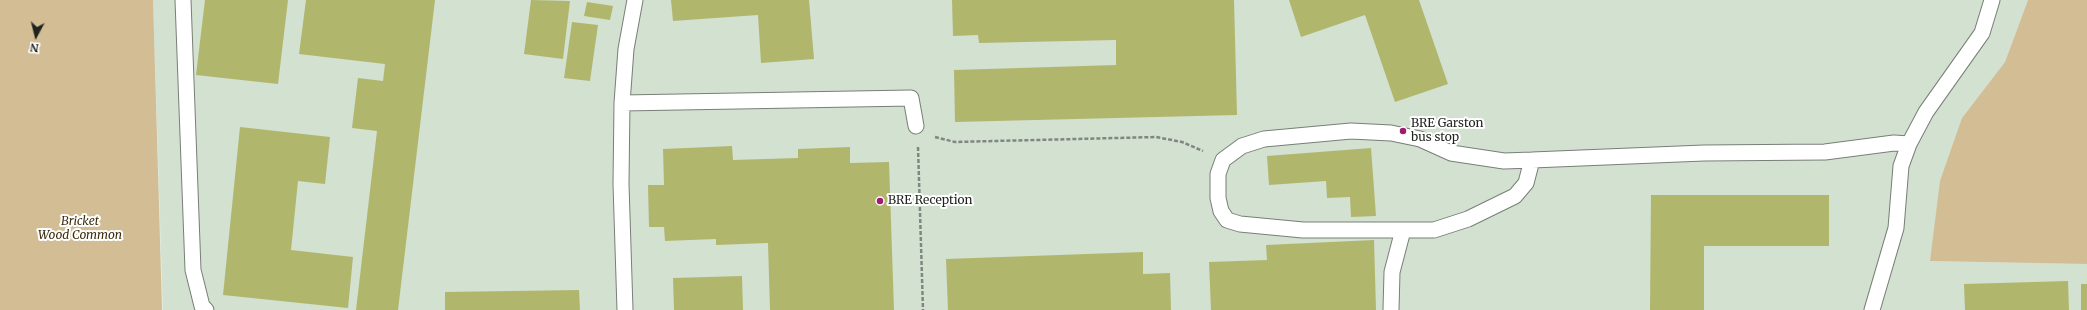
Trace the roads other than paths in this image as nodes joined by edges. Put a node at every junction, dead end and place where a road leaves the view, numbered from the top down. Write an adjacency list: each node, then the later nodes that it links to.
1 (183, 0): 9 (lane)
2 (635, 0): 4 (lane)
3 (1992, 0): 6 (lane)
4 (622, 103): 5 (lane); 10 (lane)
5 (916, 126)
6 (1909, 144): 7 (lane); 12 (lane)
7 (1532, 160): 8 (lane); 8 (lane)
8 (1404, 230): 11 (lane)
9 (206, 310)
10 (625, 310)
11 (1391, 310)
12 (1872, 310)

